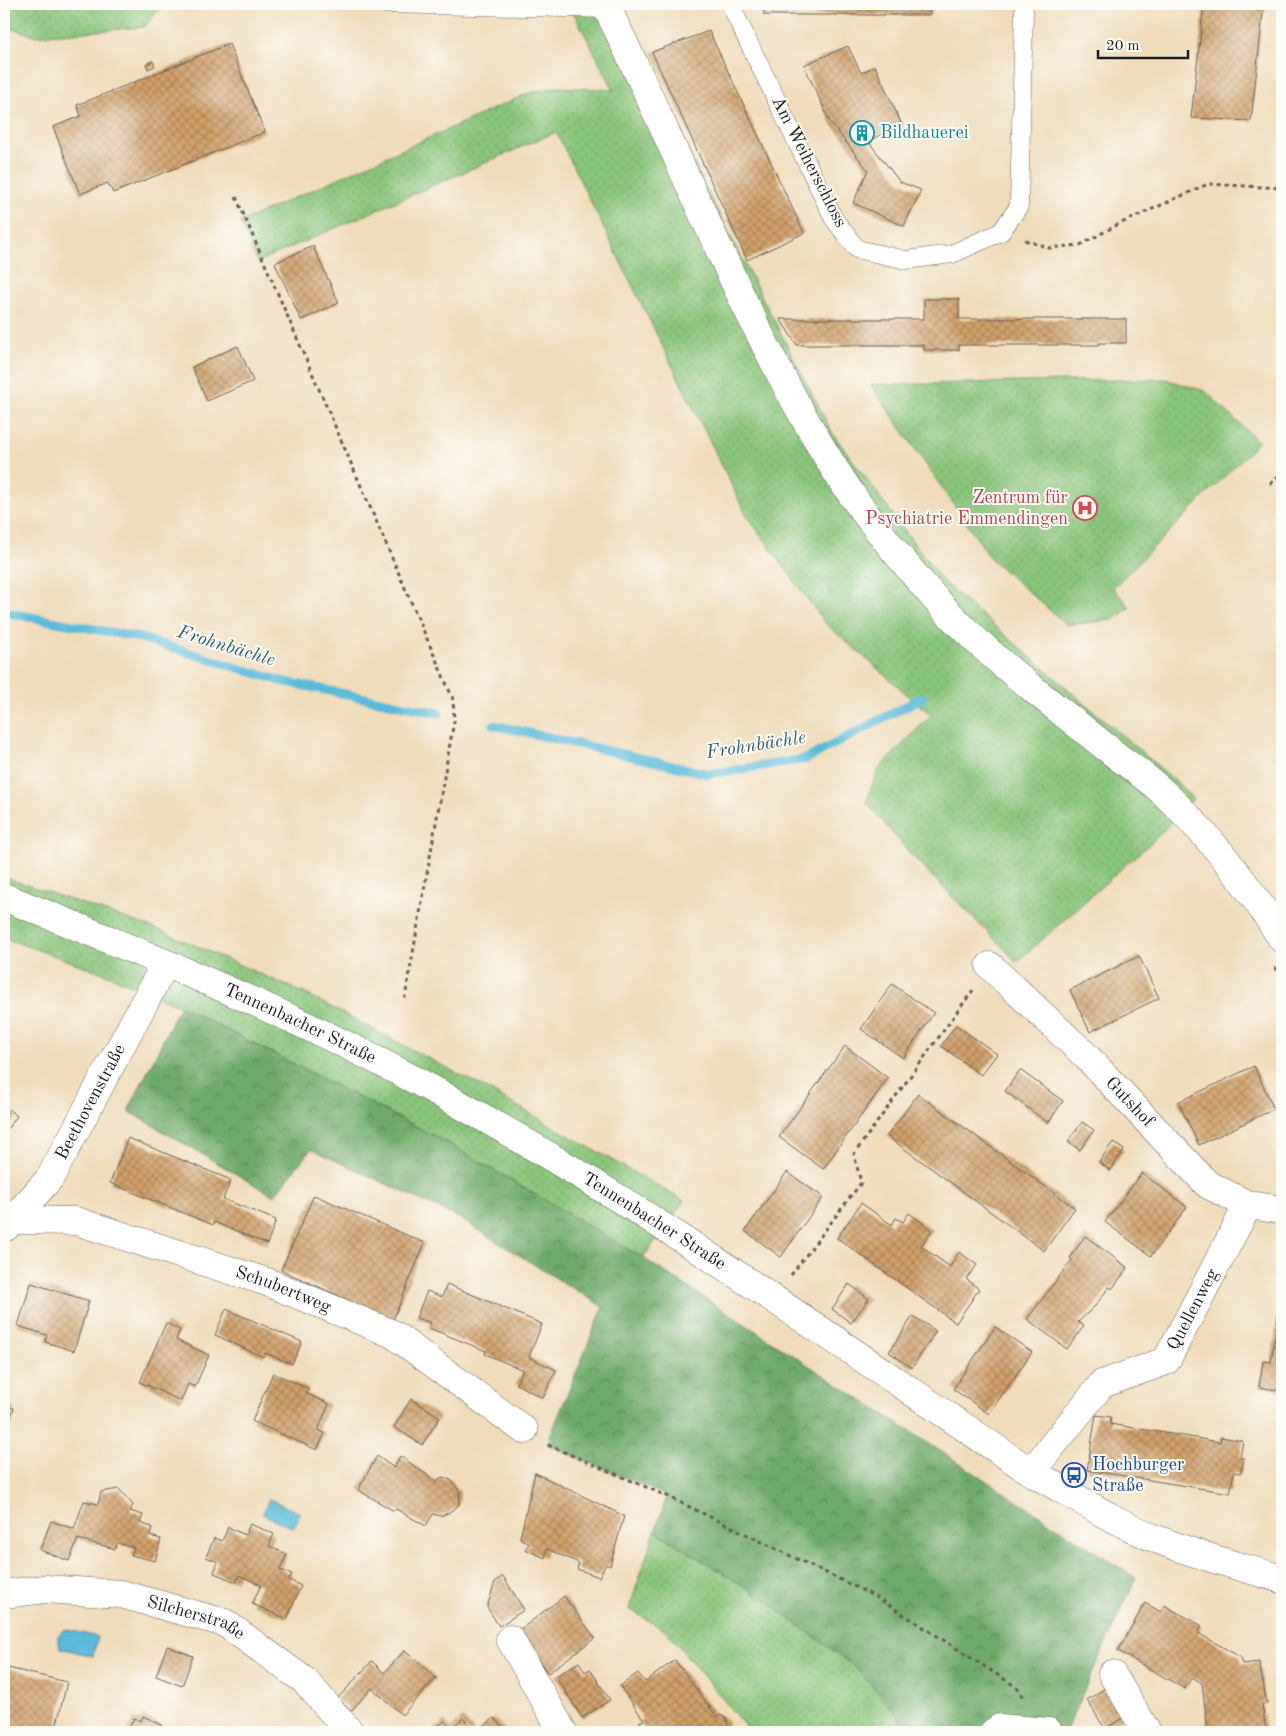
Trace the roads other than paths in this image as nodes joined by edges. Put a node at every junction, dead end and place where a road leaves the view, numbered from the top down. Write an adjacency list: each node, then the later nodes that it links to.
1 (386, 4): 3 (lane)
2 (730, 4): 4 (lane, Am Weiherschloss)
3 (607, 7): 6 (street)
4 (1024, 10)
5 (4, 897): 7 (street, Tennenbacher Straße)
6 (1282, 938)
7 (165, 964): 11 (street, Beethovenstraße); 13 (street, Tennenbacher Straße)
8 (990, 966): 9 (street, Gutshof)
9 (1248, 1204): 10 (street, Gutshof); 13 (street, Quellenweg)
10 (1282, 1210)
11 (7, 1221): 12 (street, Schubertweg)
12 (524, 1430)
13 (1031, 1472): 14 (street, Tennenbacher Straße)
14 (1282, 1580)
15 (4, 1594): 19 (street, Silcherstraße)
16 (510, 1639): 20 (street)
17 (1112, 1674): 22 (street)
18 (1045, 1731): 21 (street)
19 (350, 1732)
20 (563, 1732)
21 (994, 1732)
22 (1147, 1732)

